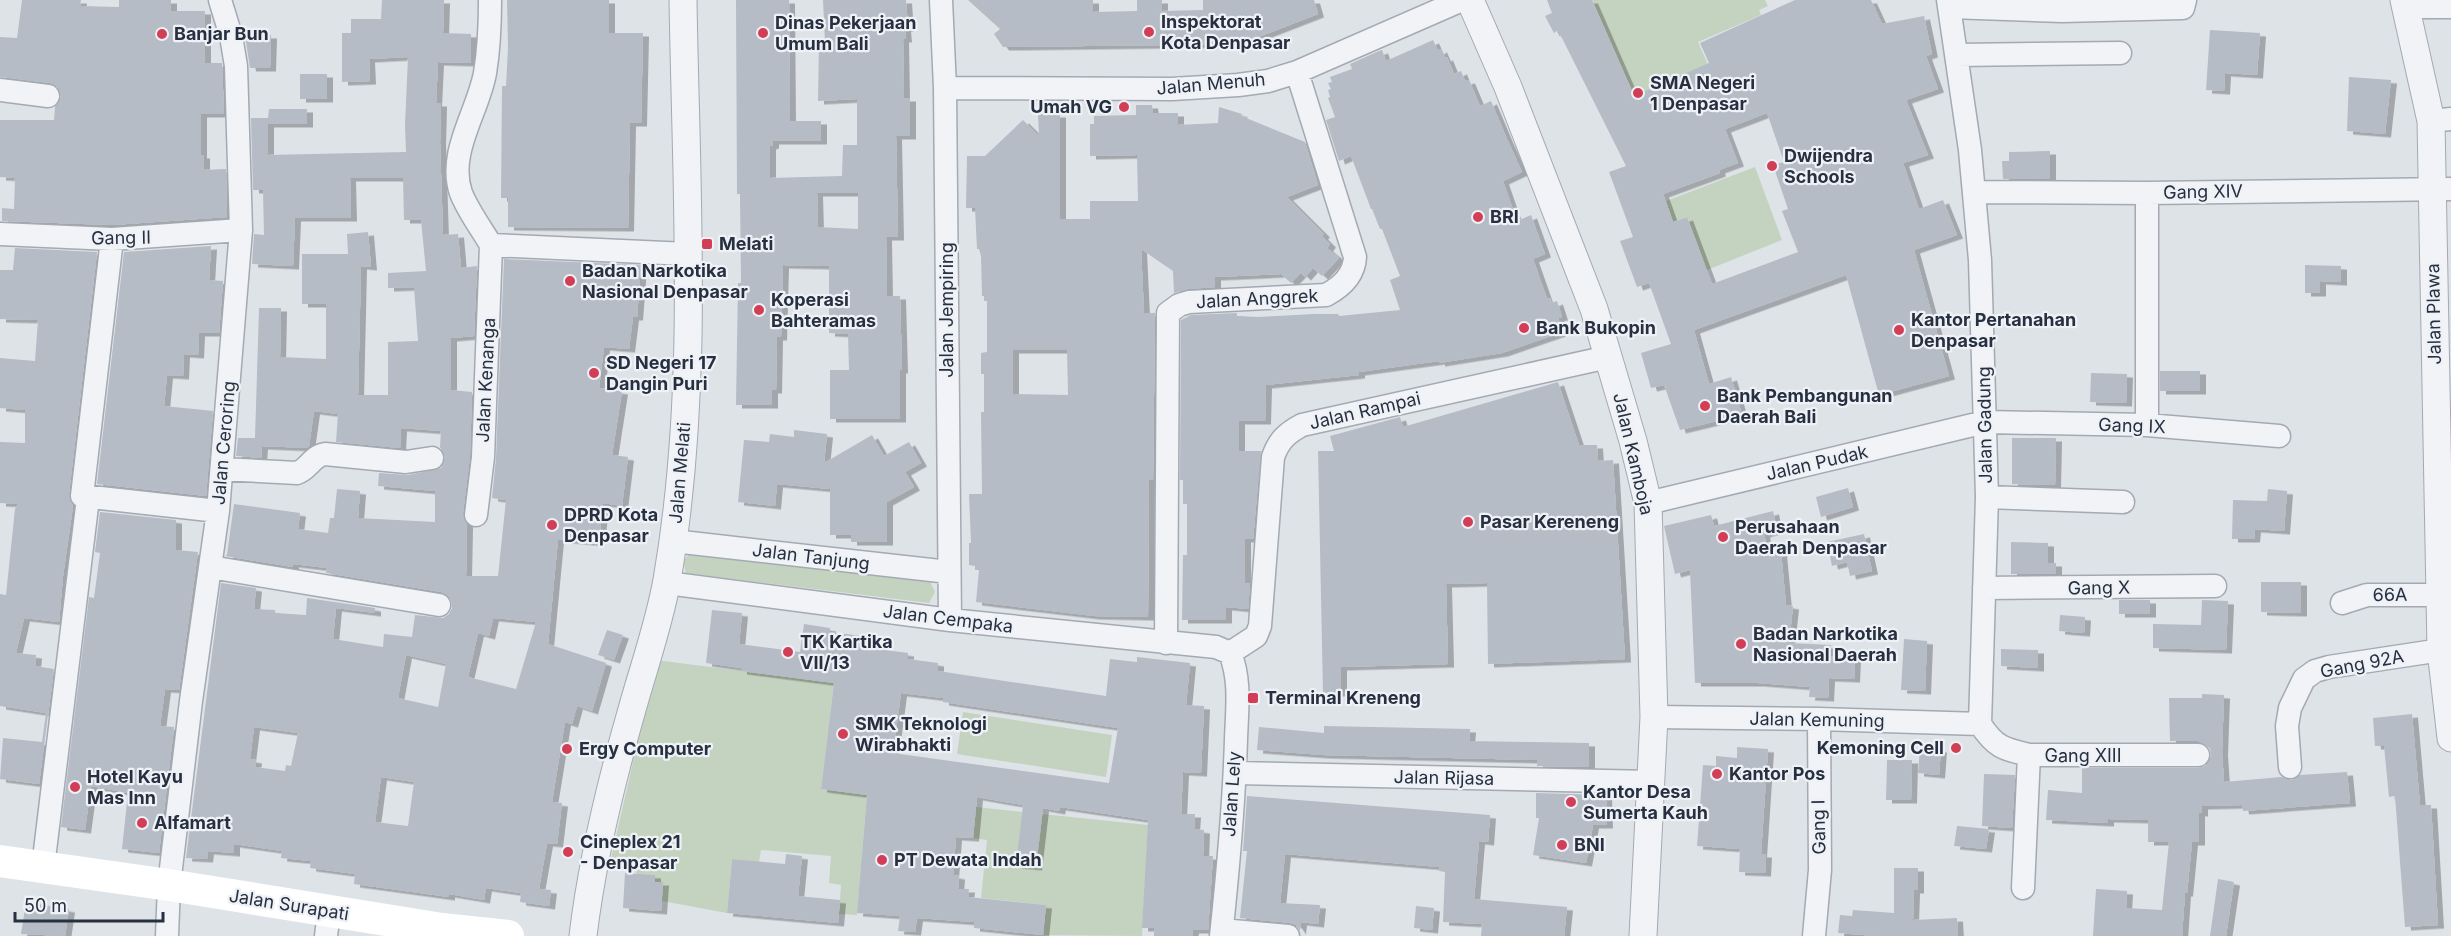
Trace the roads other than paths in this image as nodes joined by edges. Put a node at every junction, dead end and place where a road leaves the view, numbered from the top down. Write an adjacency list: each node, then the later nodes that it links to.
1 (220, 0): 21 (street, Jalan Ceroring)
2 (490, 0): 24 (street)
3 (682, 0): 25 (street, Jalan Melati)
4 (941, 0): 14 (street, Jalan Jempiring)
5 (1462, 0): 13 (street, Jalan Menuh)
6 (1470, 0): 26 (street, Jalan Kamboja)
7 (2185, 0): 8 (street)
8 (1949, 3): 12 (street, Jalan Gadung)
9 (2405, 4): 10 (street); 17 (street, Jalan Plawa)
10 (2451, 7)
11 (2120, 53): 12 (street)
12 (1956, 55): 19 (street, Jalan Gadung)
13 (1297, 72): 14 (street, Jalan Menuh); 49 (street, Jalan Anggrek)
14 (945, 88): 41 (street, Jalan Jempiring)
15 (0, 90): 16 (street)
16 (48, 96)
17 (2441, 120): 18 (street, Jalan Plawa)
18 (2441, 189): 20 (street, Gang XIV); 30 (street, Jalan Plawa)
19 (1974, 192): 20 (street, Gang XIV); 27 (street, Jalan Gadung)
20 (2147, 193): 28 (street)
21 (241, 230): 23 (street, Gang II); 32 (street, Jalan Ceroring)
22 (0, 234): 23 (street, Gang II)
23 (112, 239): 34 (street)
24 (491, 245): 25 (street); 38 (street, Jalan Kenanga)
25 (687, 254): 39 (street, Jalan Melati)
26 (1608, 357): 36 (street, Jalan Kamboja); 51 (street, Jalan Rampai)
27 (1985, 422): 28 (street, Gang IX); 33 (street, Jalan Gadung); 36 (street, Jalan Pudak)
28 (2147, 425): 29 (street, Gang IX)
29 (2279, 436)
30 (2444, 456): 42 (street, Jalan Plawa)
31 (432, 458): 32 (street)
32 (222, 469): 37 (street, Jalan Ceroring)
33 (1987, 497): 35 (street); 45 (street, Jalan Gadung)
34 (88, 498): 37 (street); 62 (street)
35 (2123, 502)
36 (1648, 503): 52 (street, Jalan Kamboja)
37 (218, 511): 40 (street, Jalan Ceroring)
38 (476, 515)
39 (673, 541): 41 (street, Jalan Tanjung); 43 (street, Jalan Melati)
40 (210, 567): 47 (street); 63 (street, Jalan Ceroring)
41 (949, 572): 48 (street, Jalan Jempiring)
42 (2443, 580): 46 (street, 66A); 50 (street, Jalan Plawa)
43 (667, 583): 48 (street, Jalan Cempaka); 69 (street, Jalan Melati)
44 (2215, 586): 45 (street, Gang X)
45 (1984, 588): 54 (street, Jalan Gadung)
46 (2342, 603)
47 (440, 605)
48 (950, 620): 49 (street, Jalan Cempaka)
49 (1166, 643): 51 (street, Jalan Cempaka)
50 (2441, 650): 55 (street, Jalan Plawa); 58 (street, Gang 92A)
51 (1230, 652): 59 (street, Jalan Lely)
52 (1654, 717): 53 (street, Jalan Kemuning); 60 (street, Jalan Kamboja)
53 (1819, 718): 54 (street, Jalan Kemuning); 72 (street, Gang I)
54 (1980, 724): 56 (street, Gang XIII)
55 (2451, 738)
56 (2029, 755): 57 (street, Gang XIII); 64 (street)
57 (2198, 755)
58 (2290, 767)
59 (1235, 773): 60 (street, Jalan Rijasa); 66 (street, Jalan Lely)
60 (1652, 782): 71 (street, Jalan Kamboja)
61 (0, 861): 62 (main road, Jalan Surapati)
62 (43, 867): 63 (main road, Jalan Surapati)
63 (169, 885): 65 (main road, Jalan Surapati); 67 (street, Jalan Ceroring)
64 (2024, 888)
65 (328, 924): 68 (main road, Jalan Surapati)
66 (1221, 933): 70 (street)
67 (166, 936)
68 (508, 936)
69 (583, 936)
70 (1288, 936)
71 (1643, 936)
72 (1815, 936)

